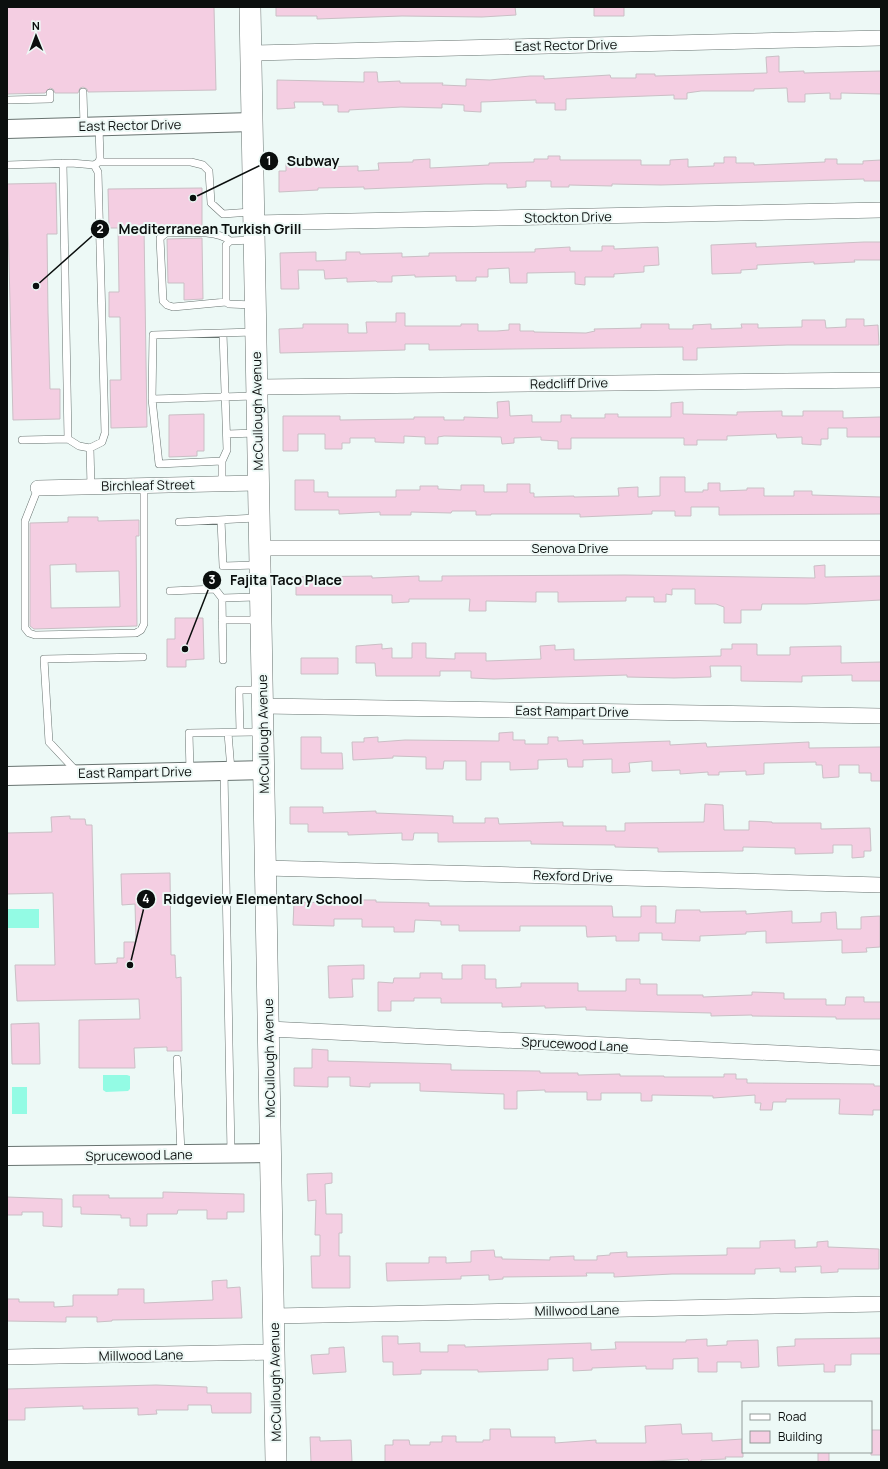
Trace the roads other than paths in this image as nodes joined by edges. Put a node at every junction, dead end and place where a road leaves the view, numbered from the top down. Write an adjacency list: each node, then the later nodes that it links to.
1 (250, 7): 3 (main road, McCullough Avenue)
2 (881, 38): 3 (street, East Rector Drive)
3 (251, 53): 7 (main road, McCullough Avenue)
4 (83, 92): 8 (lane)
5 (50, 93): 6 (lane)
6 (7, 100)
7 (252, 122): 8 (street, East Rector Drive); 14 (main road, McCullough Avenue)
8 (91, 127): 9 (street, East Rector Drive); 10 (lane)
9 (7, 129)
10 (97, 163): 11 (lane); 14 (lane); 28 (lane)
11 (63, 164): 12 (lane); 26 (lane)
12 (7, 165)
13 (881, 210): 14 (street, Stockton Drive)
14 (254, 225): 15 (lane); 17 (main road, McCullough Avenue)
15 (230, 241): 16 (lane); 16 (lane)
16 (226, 302): 17 (lane)
17 (256, 305): 18 (main road, McCullough Avenue)
18 (256, 332): 19 (lane); 21 (main road, McCullough Avenue)
19 (223, 333): 22 (lane); 23 (lane)
20 (881, 380): 21 (street, Redcliff Drive)
21 (257, 392): 22 (lane); 24 (main road, McCullough Avenue)
22 (226, 397): 23 (lane); 25 (lane)
23 (152, 399): 29 (lane)
24 (258, 433): 25 (lane); 30 (main road, McCullough Avenue)
25 (227, 434): 29 (lane)
26 (68, 439): 27 (lane); 28 (lane)
27 (22, 440)
28 (90, 448): 33 (lane)
29 (222, 461): 31 (lane)
30 (259, 483): 31 (street, Birchleaf Street); 35 (main road, McCullough Avenue)
31 (222, 484): 32 (street, Birchleaf Street)
32 (144, 485): 33 (street, Birchleaf Street); 34 (lane)
33 (91, 487): 34 (street, Birchleaf Street)
34 (38, 488)
35 (259, 518): 36 (lane); 39 (main road, McCullough Avenue)
36 (221, 520): 37 (lane); 39 (lane)
37 (179, 522)
38 (881, 548): 39 (street, Senova Drive)
39 (260, 557): 41 (main road, McCullough Avenue)
40 (170, 591): 42 (lane)
41 (261, 597): 42 (lane); 44 (main road, McCullough Avenue)
42 (222, 598): 43 (lane)
43 (222, 620): 44 (lane); 46 (lane)
44 (261, 620): 47 (main road, McCullough Avenue)
45 (143, 657): 55 (lane)
46 (223, 660)
47 (263, 698): 48 (street, East Rampart Drive); 49 (lane); 50 (main road, McCullough Avenue)
48 (881, 716)
49 (240, 732): 50 (lane); 51 (lane)
50 (263, 732): 52 (main road, McCullough Avenue)
51 (228, 733): 53 (lane); 54 (lane)
52 (264, 770): 54 (street, East Rampart Drive); 57 (main road, McCullough Avenue)
53 (190, 771): 54 (street, East Rampart Drive); 55 (street, East Rampart Drive)
54 (227, 771): 62 (lane)
55 (78, 773): 56 (street, East Rampart Drive)
56 (7, 776)
57 (266, 868): 58 (street, Rexford Drive); 59 (main road, McCullough Avenue)
58 (881, 885)
59 (269, 1029): 60 (street, Sprucewood Lane); 63 (main road, McCullough Avenue)
60 (881, 1058)
61 (177, 1059): 64 (lane)
62 (231, 1153): 63 (street, Sprucewood Lane); 64 (street, Sprucewood Lane)
63 (271, 1153): 67 (main road, McCullough Avenue)
64 (181, 1154): 65 (street, Sprucewood Lane)
65 (7, 1156)
66 (881, 1304): 67 (street, Millwood Lane)
67 (274, 1316): 68 (main road, McCullough Avenue)
68 (274, 1352): 69 (street, Millwood Lane); 70 (main road, McCullough Avenue)
69 (7, 1357)
70 (276, 1462)

